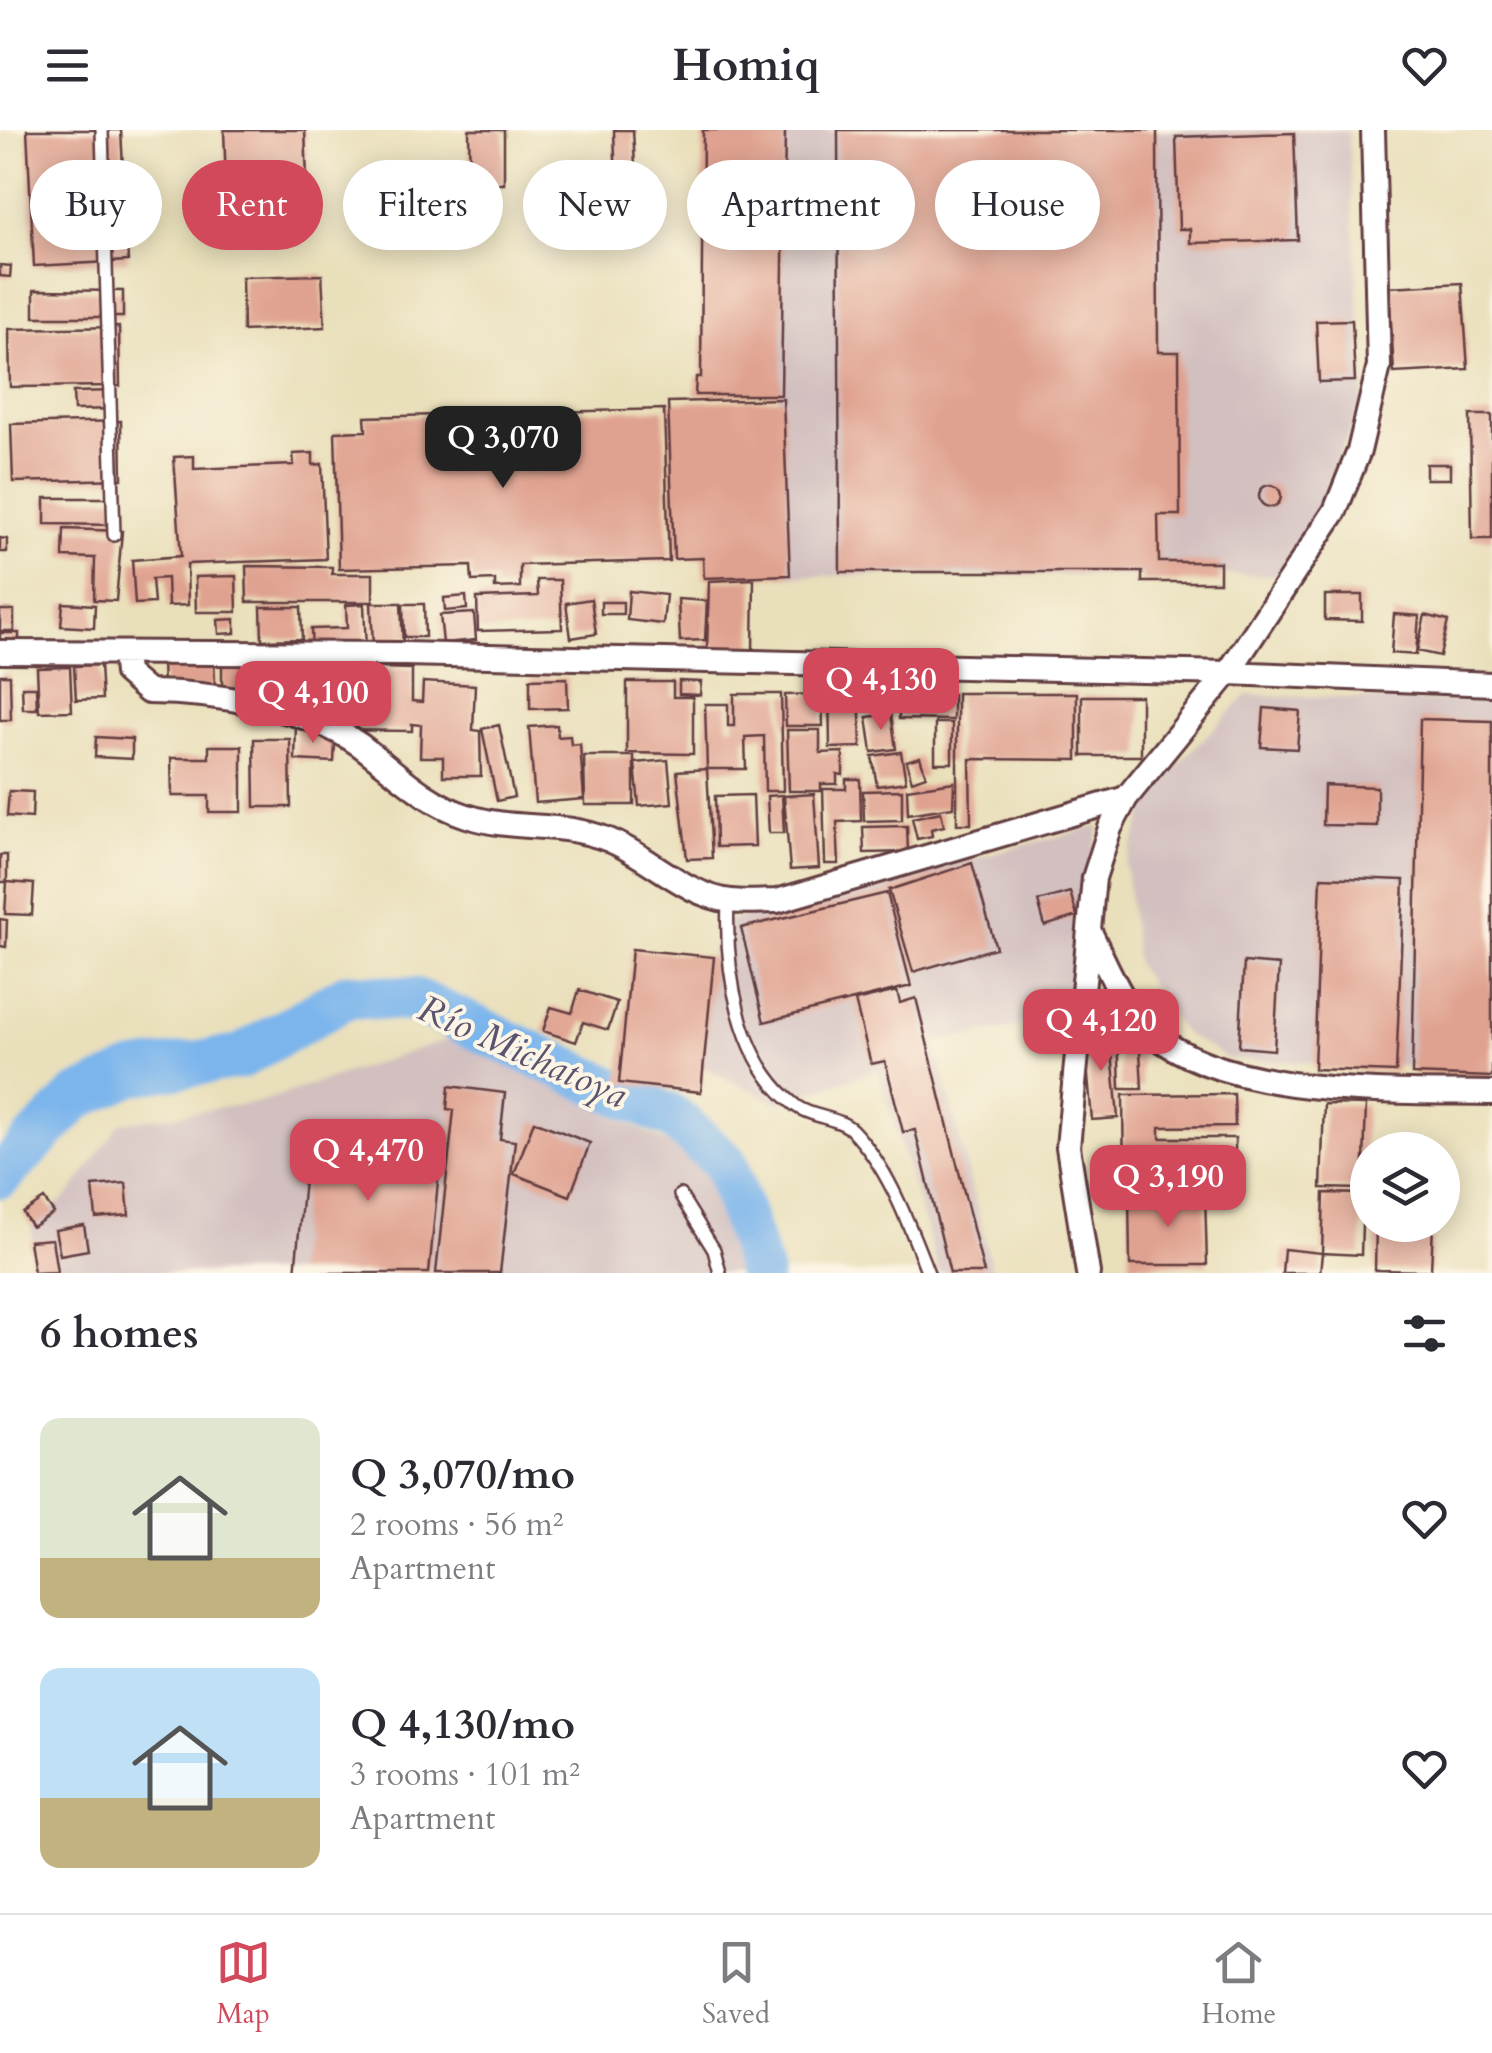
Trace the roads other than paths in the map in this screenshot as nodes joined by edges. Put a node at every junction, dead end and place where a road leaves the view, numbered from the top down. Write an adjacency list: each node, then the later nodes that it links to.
1 (102, 130): 3 (lane)
2 (1374, 130): 6 (street)
3 (114, 535)
4 (0, 652): 5 (street)
5 (124, 655): 6 (street); 9 (street)
6 (1228, 673): 7 (street); 8 (street)
7 (1492, 684)
8 (1126, 798): 9 (street); 10 (street)
9 (728, 901): 14 (lane)
10 (1092, 934): 11 (street); 15 (street)
11 (1492, 1093)
12 (680, 1195): 13 (lane)
13 (720, 1273)
14 (928, 1273)
15 (1088, 1273)

